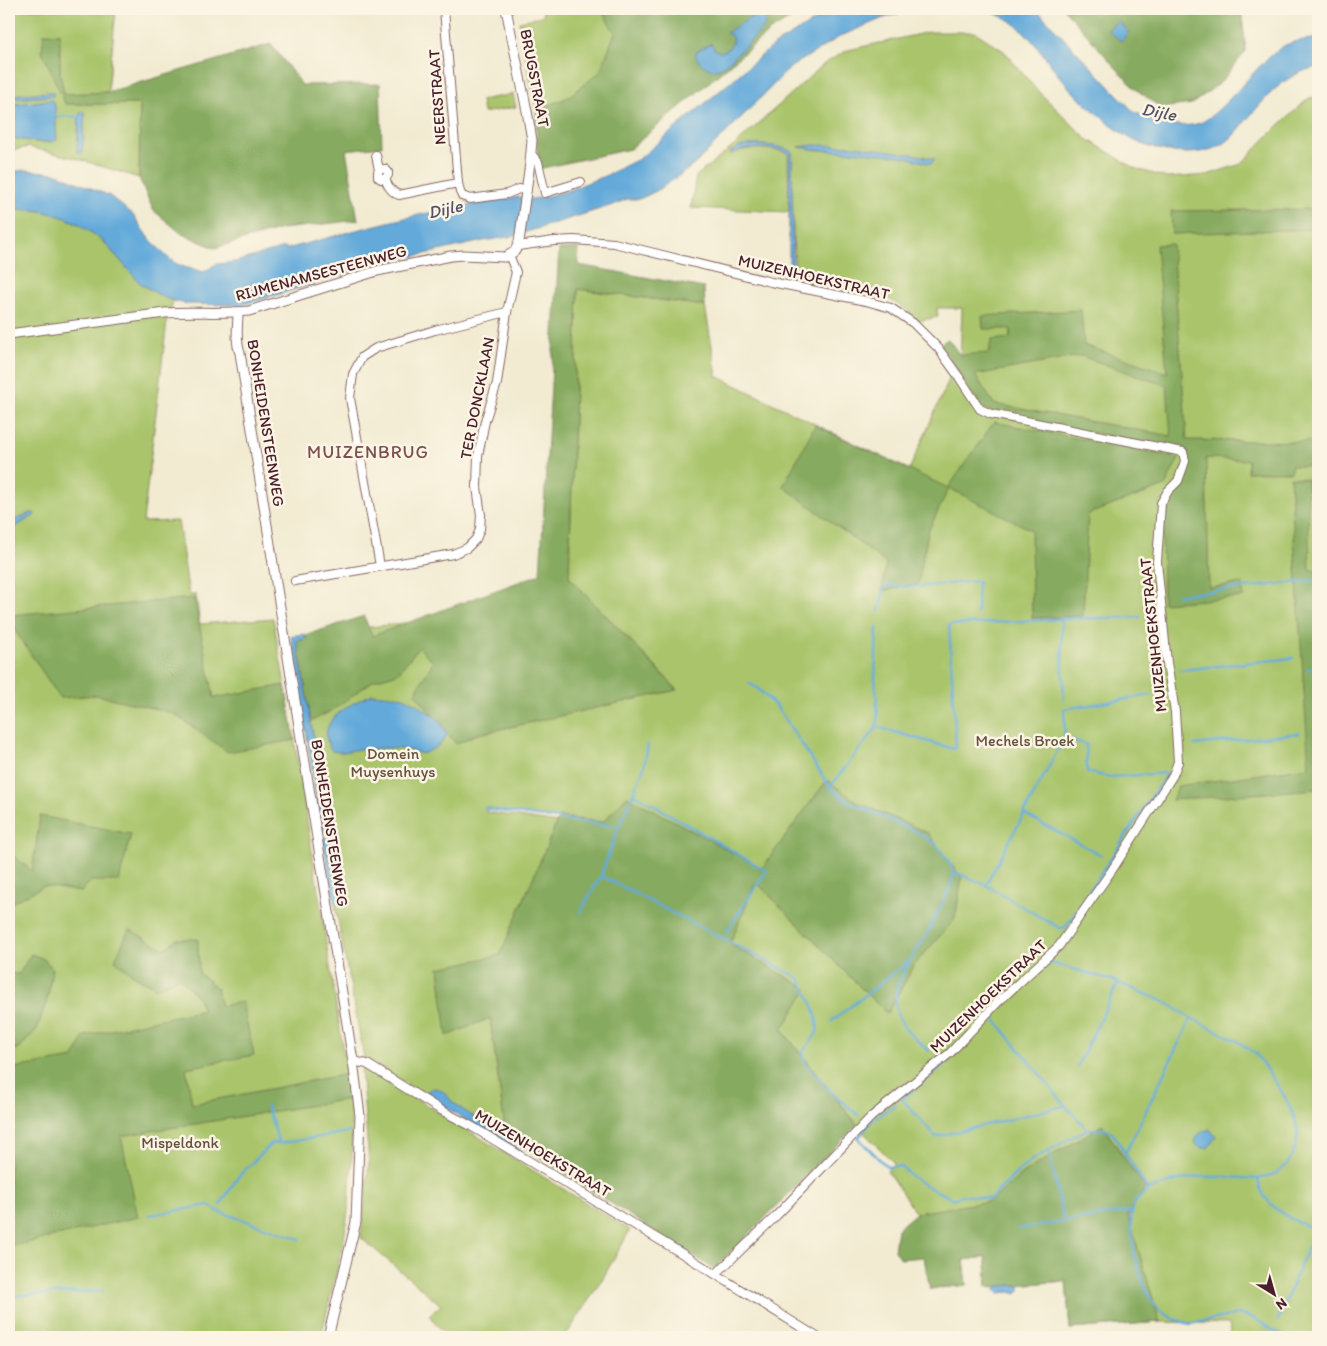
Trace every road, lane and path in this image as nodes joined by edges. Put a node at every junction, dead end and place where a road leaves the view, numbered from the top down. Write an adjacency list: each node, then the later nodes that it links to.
1 (444, 9): 6 (street, NEERSTRAAT)
2 (506, 9): 3 (street, BRUGSTRAAT)
3 (532, 154): 5 (street, BRUGSTRAAT); 7 (street, BRUGSTRAAT)
4 (376, 155): 6 (street)
5 (581, 182)
6 (458, 183): 7 (street)
7 (526, 191): 8 (street, BRUGSTRAAT)
8 (518, 242): 9 (street); 16 (street, MUIZENHOEKSTRAAT)
9 (509, 255): 10 (street, RIJMENAMSESTEENWEG); 11 (street, TER DONCKLAAN)
10 (238, 312): 12 (street, RIJMENAMSESTEENWEG); 15 (street, BONHEIDENSTEENWEG)
11 (507, 312): 13 (street, TER DONCKLAAN); 13 (street)
12 (9, 334)
13 (380, 566): 14 (street, TER DONCKLAAN)
14 (295, 581)
15 (353, 1061): 16 (street, MUIZENHOEKSTRAAT); 17 (street, BONHEIDENSTEENWEG)
16 (716, 1274): 18 (street, MUIZENHOEKSTRAAT)
17 (328, 1337)
18 (817, 1337)
19 (952, 1337): 20 (street)
20 (959, 1337)

